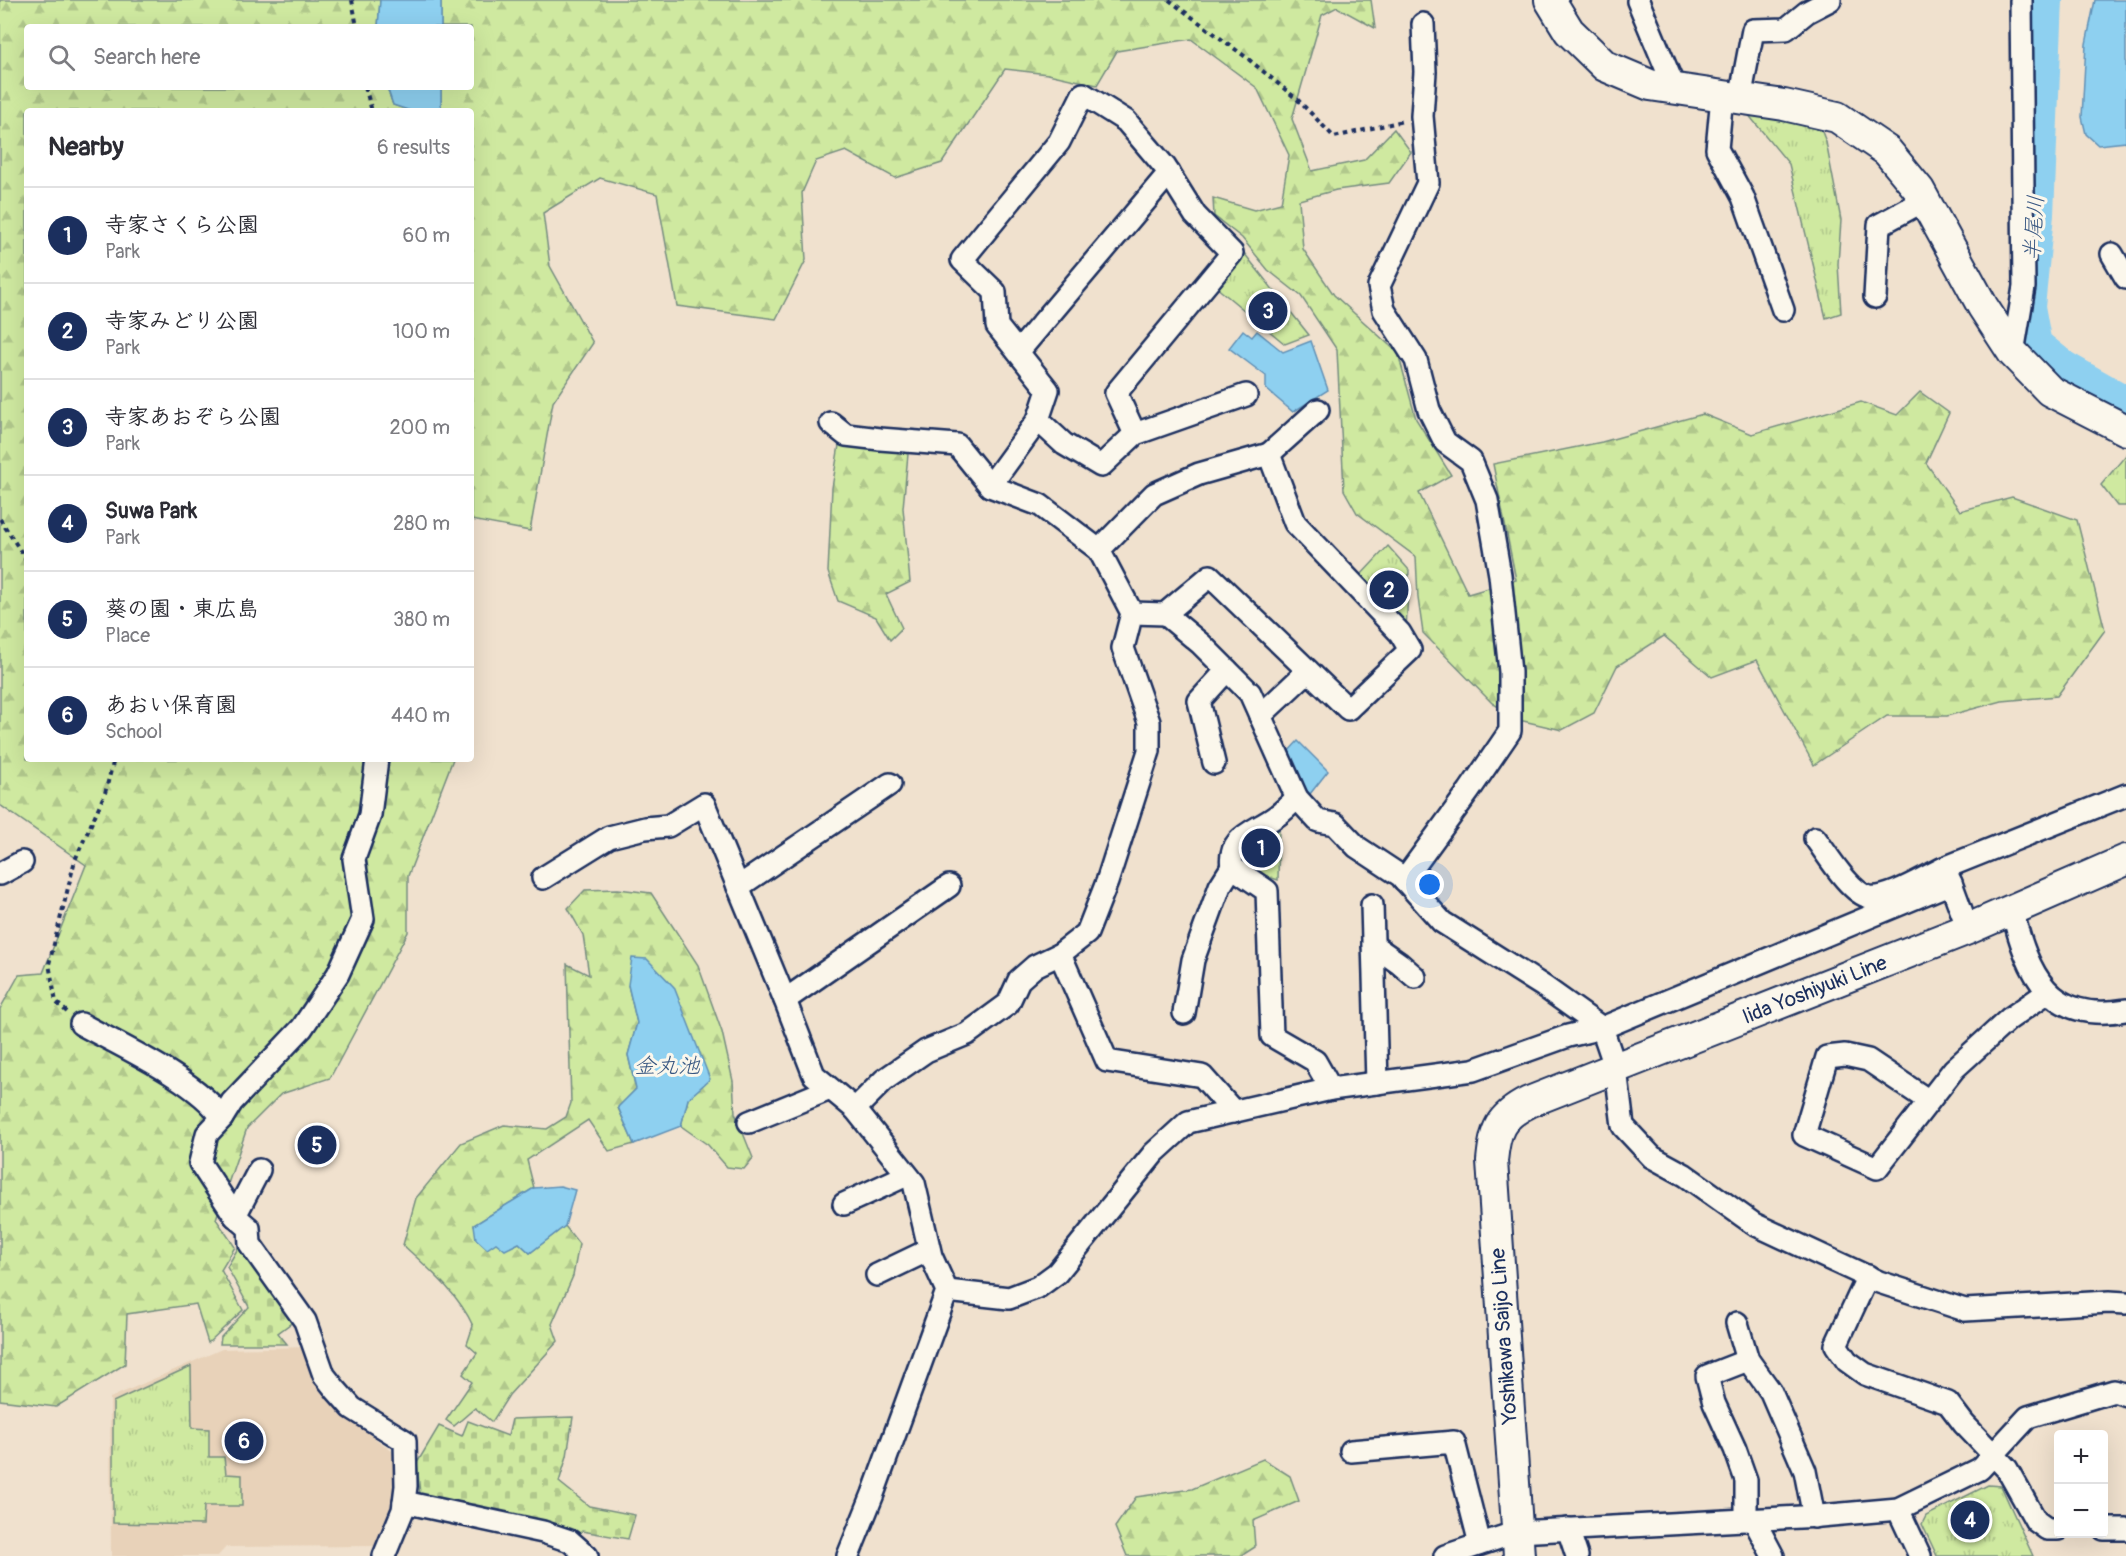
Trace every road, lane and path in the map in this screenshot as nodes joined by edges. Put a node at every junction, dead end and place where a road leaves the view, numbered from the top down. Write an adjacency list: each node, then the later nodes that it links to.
1 (351, 0): 7 (path)
2 (1168, 0): 13 (path)
3 (1550, 0): 9 (main road)
4 (1830, 0): 11 (street)
5 (2022, 0): 21 (street)
6 (1638, 1): 9 (street)
7 (356, 24)
8 (1423, 24): 13 (street)
9 (1675, 89): 11 (main road)
10 (367, 90): 12 (path)
11 (1731, 98): 15 (main road); 19 (street)
12 (371, 108)
13 (1422, 116): 51 (street)
14 (1169, 173): 20 (street); 20 (street); 27 (street)
15 (1925, 201): 18 (street); 21 (main road)
16 (2112, 254): 17 (street)
17 (2126, 278)
18 (1875, 297)
19 (1783, 310)
20 (1018, 352): 24 (street)
21 (2013, 353): 26 (main road)
22 (1246, 395): 27 (street)
23 (1318, 410): 28 (street)
24 (1038, 420): 27 (street); 29 (street)
25 (831, 423): 29 (street)
26 (2126, 430)
27 (1135, 434)
28 (1269, 454): 31 (street); 36 (street)
29 (990, 486): 31 (street)
30 (0, 519): 32 (path)
31 (1099, 550): 33 (street)
32 (24, 556)
33 (1132, 613): 34 (street); 58 (street)
34 (1165, 614): 35 (street); 36 (street)
35 (1227, 670): 37 (street); 40 (street)
36 (1308, 671): 37 (street)
37 (1260, 716): 43 (street)
38 (113, 762): 64 (path)
39 (377, 762): 73 (street)
40 (1214, 763)
41 (890, 784): 52 (street)
42 (2126, 795): 49 (street)
43 (1297, 798): 47 (street); 51 (street)
44 (1815, 838): 49 (street)
45 (2126, 860): 55 (main road, Iida Yoshiyuki Line)
46 (22, 862): 48 (street)
47 (1232, 867): 63 (street); 69 (street)
48 (0, 874)
49 (1948, 876): 56 (street); 65 (street)
50 (543, 878): 52 (street)
51 (1404, 880): 65 (street)
52 (738, 886): 61 (street)
53 (949, 886): 61 (street)
54 (1372, 905): 57 (street)
55 (2012, 910): 56 (main road, Iida Yoshiyuki Line); 60 (street)
56 (1968, 929): 66 (main road, Iida Yoshiyuki Line)
57 (1373, 945): 59 (street); 67 (street)
58 (1059, 954): 71 (street); 72 (street)
59 (1415, 977)
60 (2048, 992): 62 (street); 70 (street)
61 (785, 1000): 68 (street)
62 (2126, 1010)
63 (1184, 1013)
64 (81, 1024): 73 (street)
65 (1602, 1028): 66 (street); 67 (street)
66 (1616, 1069): 74 (main road, Iida Yoshiyuki Line); 82 (street)
67 (1377, 1083): 69 (street)
68 (830, 1089): 71 (street); 75 (street)
69 (1331, 1089): 72 (street)
70 (1929, 1101): 70 (street)
71 (855, 1109): 77 (street)
72 (1234, 1112): 83 (street)
73 (222, 1118): 79 (street)
74 (1504, 1119): 99 (main road, Yoshikawa Saijo Line)
75 (749, 1122)
76 (259, 1170): 79 (street)
77 (907, 1175): 78 (street); 80 (street)
78 (844, 1204)
79 (235, 1216): 90 (street)
80 (929, 1250): 81 (street); 83 (street)
81 (877, 1275)
82 (1868, 1276): 84 (street); 89 (street)
83 (947, 1291): 102 (street)
84 (2126, 1303)
85 (1737, 1323): 86 (street)
86 (1748, 1360): 92 (street); 93 (street)
87 (2126, 1395): 89 (street)
88 (1351, 1450): 98 (street)
89 (1993, 1455): 91 (street); 95 (street)
90 (404, 1502): 100 (street); 101 (street)
91 (1898, 1509): 92 (street); 106 (street)
92 (1814, 1517): 93 (street)
93 (1750, 1520): 94 (street); 105 (street)
94 (1568, 1529): 99 (street); 104 (street)
95 (2054, 1529)
96 (2108, 1529): 97 (street)
97 (2126, 1529)
98 (1480, 1544): 99 (street); 103 (street)
99 (1518, 1544)
100 (384, 1556)
101 (587, 1556)
102 (848, 1556)
103 (1445, 1556)
104 (1577, 1556)
105 (1773, 1556)
106 (1920, 1556)

